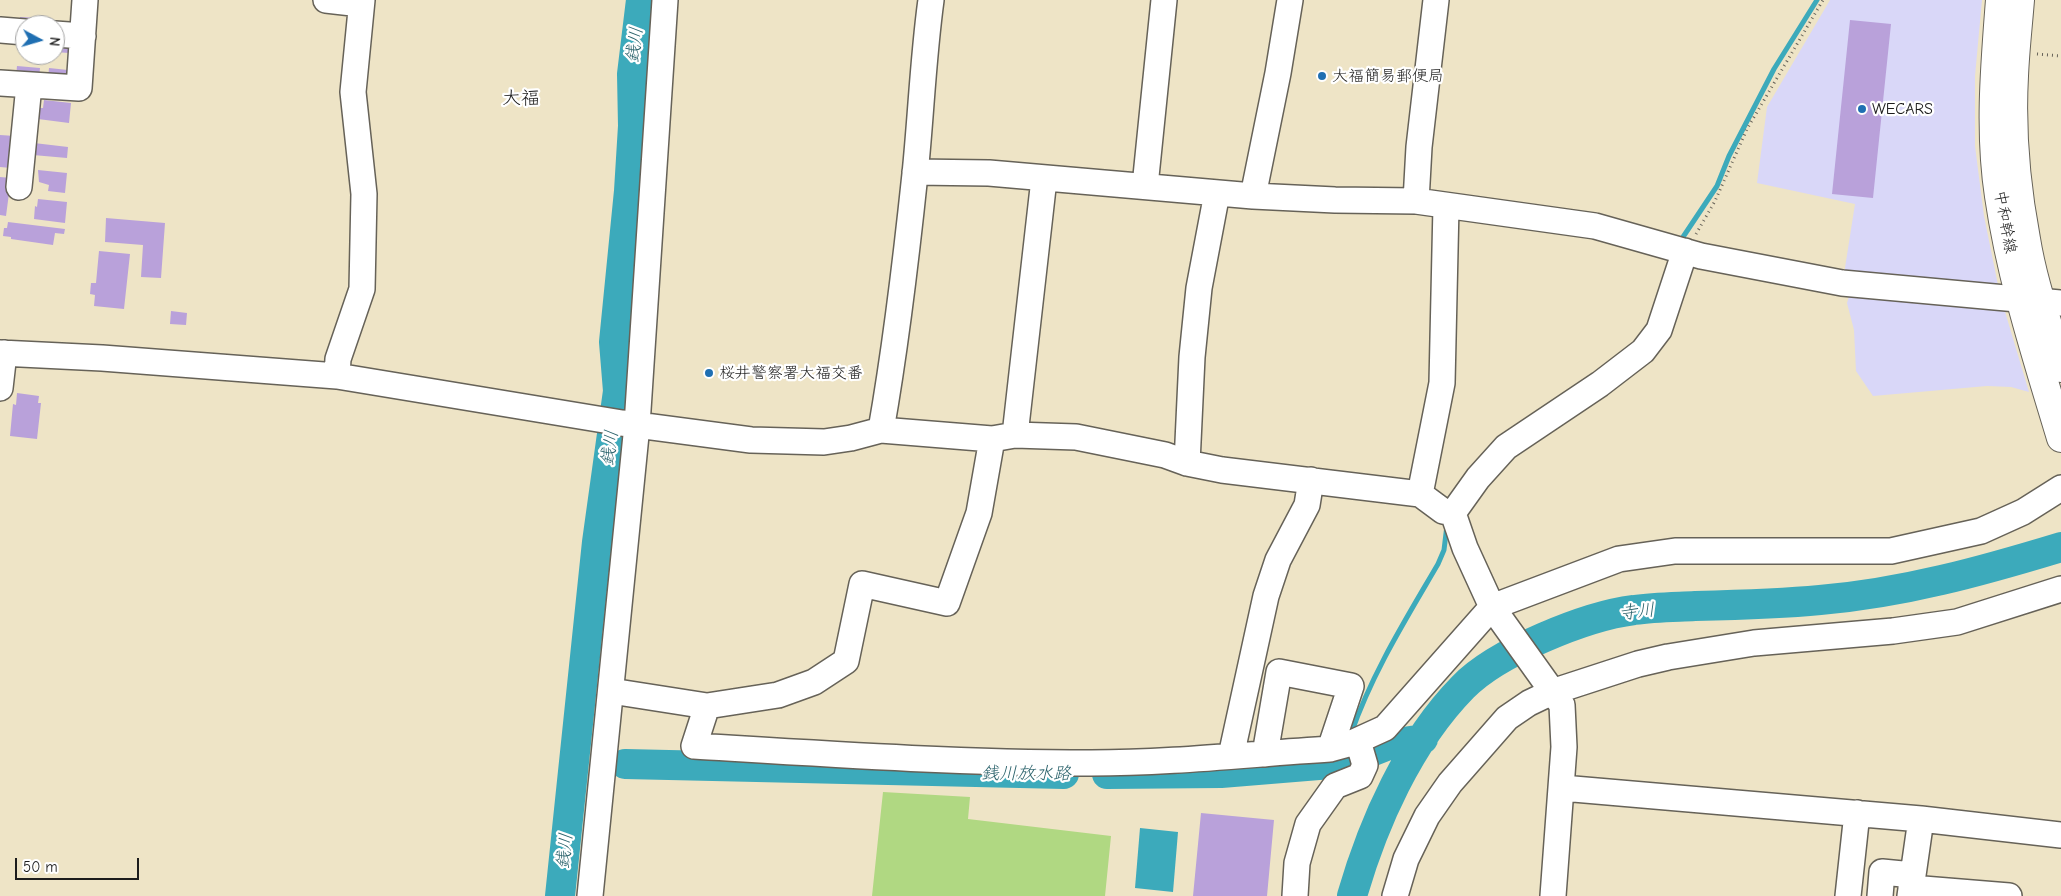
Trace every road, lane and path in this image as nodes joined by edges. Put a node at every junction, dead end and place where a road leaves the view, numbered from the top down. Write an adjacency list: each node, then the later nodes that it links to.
1 (85, 0): 15 (street)
2 (326, 0): 11 (street)
3 (665, 0): 34 (street)
4 (931, 0): 20 (street)
5 (1164, 0): 22 (street)
6 (1290, 0): 25 (street)
7 (1436, 0): 26 (street)
8 (1823, 0): 28 (path)
9 (2000, 0): 29 (main road, 中和幹線)
10 (2020, 0): 29 (main road, 中和幹線)
11 (362, 2): 32 (street)
12 (0, 30): 13 (street)
13 (15, 31)
14 (65, 35): 15 (street)
15 (83, 36): 19 (street)
16 (2029, 53): 17 (path)
17 (2061, 56)
18 (0, 84): 19 (street)
19 (29, 85): 23 (street)
20 (915, 172): 21 (street); 35 (street)
21 (1044, 179): 22 (street); 36 (street)
22 (1145, 186): 24 (street)
23 (19, 187)
24 (1217, 193): 25 (street); 38 (street)
25 (1253, 196): 26 (street)
26 (1416, 201): 27 (street)
27 (1446, 206): 28 (street); 41 (street)
28 (1681, 250): 29 (street); 42 (street)
29 (2041, 301): 31 (main road, 中和幹線); 37 (main road, 中和幹線)
30 (2, 353): 32 (street); 33 (street)
31 (2061, 368)
32 (337, 376): 34 (street)
33 (0, 388)
34 (622, 423): 35 (street); 46 (street)
35 (881, 430): 36 (street)
36 (1003, 437): 38 (street); 47 (street)
37 (2061, 438)
38 (1187, 463): 39 (street)
39 (1311, 480): 41 (street); 50 (street)
40 (2061, 488): 44 (street)
41 (1420, 494): 42 (street)
42 (1449, 512): 44 (street)
43 (2061, 589): 45 (street)
44 (1494, 611): 45 (street); 48 (street)
45 (1550, 688): 51 (street); 58 (street)
46 (611, 691): 47 (street); 56 (street)
47 (707, 706): 50 (street)
48 (1345, 745): 49 (street); 49 (street); 57 (street)
49 (1265, 754): 50 (street)
50 (1231, 756)
51 (1562, 788): 52 (street); 59 (street)
52 (1857, 814): 53 (street); 60 (street)
53 (1921, 819): 54 (street); 55 (street)
54 (2061, 835)
55 (1912, 886): 61 (street); 62 (street)
56 (590, 896)
57 (1295, 896)
58 (1395, 896)
59 (1553, 896)
60 (1848, 896)
61 (1880, 896)
62 (2009, 896)

